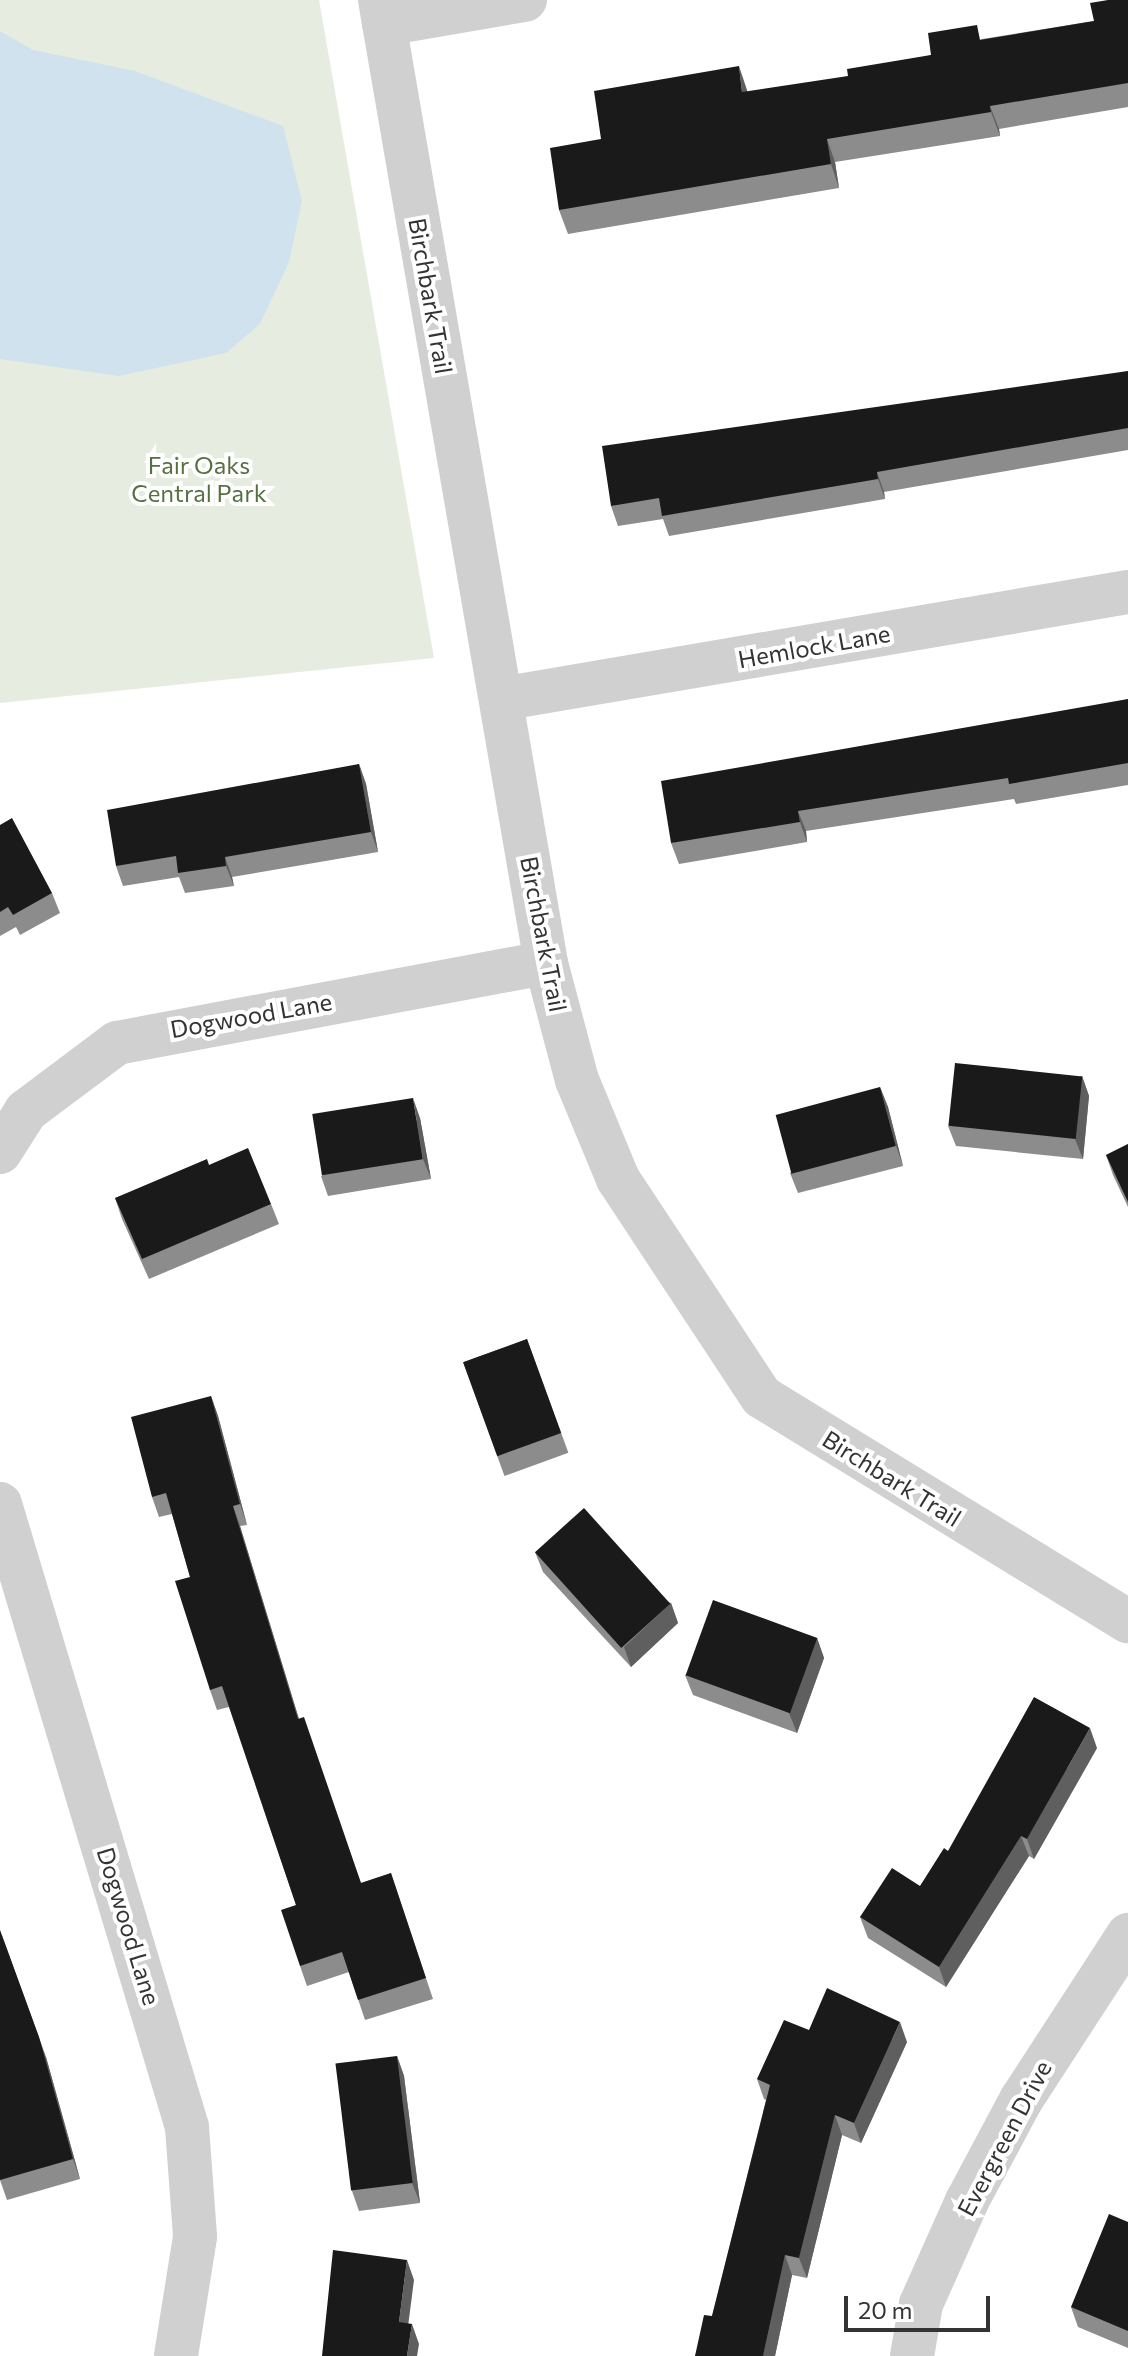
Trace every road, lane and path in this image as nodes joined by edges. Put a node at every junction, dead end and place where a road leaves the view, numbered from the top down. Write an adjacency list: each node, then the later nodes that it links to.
1 (525, 0): 2 (street)
2 (382, 12): 4 (street, Birchbark Trail)
3 (1128, 592): 4 (street, Hemlock Lane)
4 (501, 699): 5 (street, Birchbark Trail)
5 (546, 963): 6 (street, Dogwood Lane); 8 (street, Birchbark Trail)
6 (0, 1152)
7 (0, 1504): 10 (street, Dogwood Lane)
8 (1128, 1621)
9 (1128, 1935): 11 (street, Evergreen Drive)
10 (176, 2356)
11 (912, 2356)

